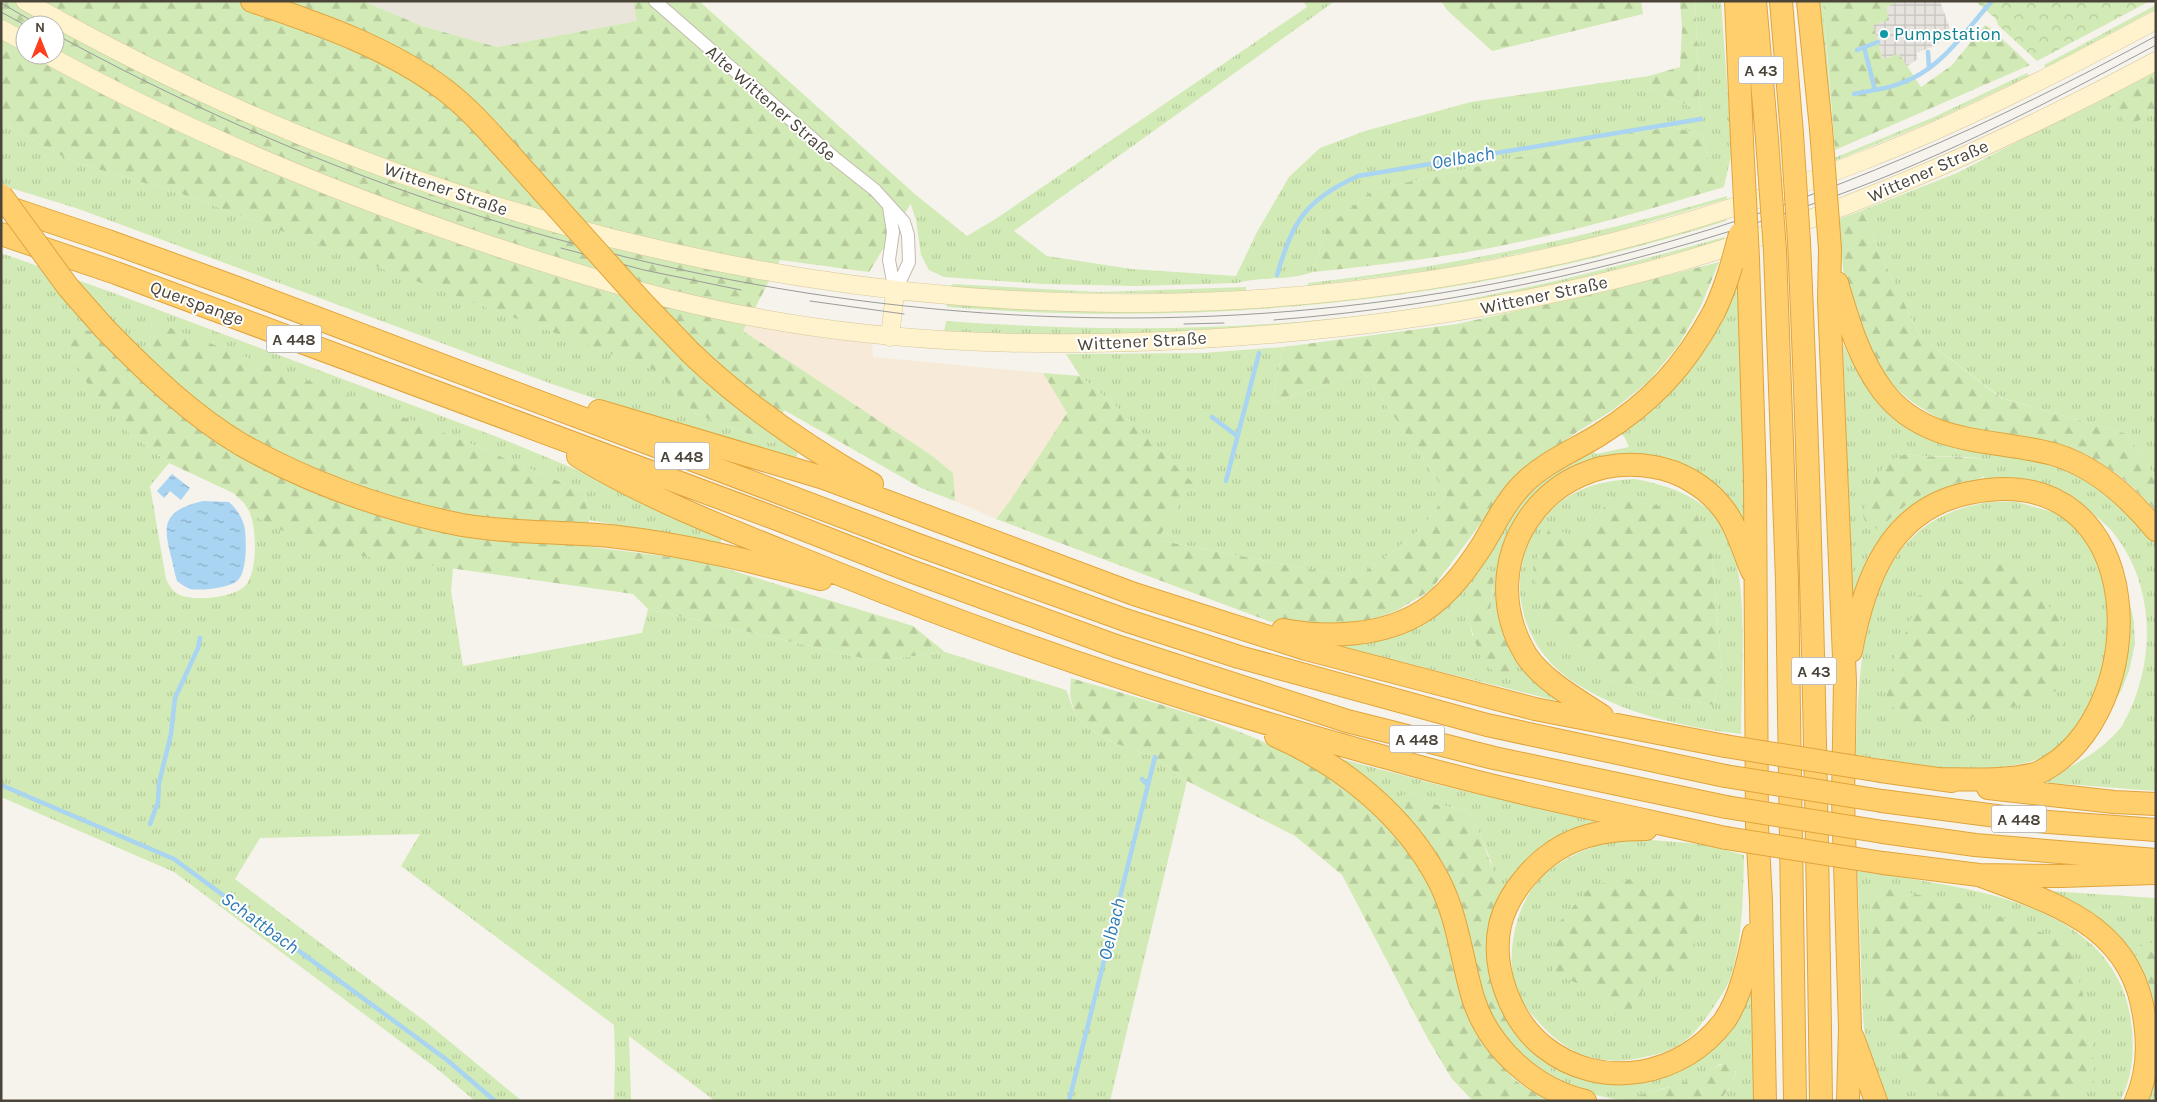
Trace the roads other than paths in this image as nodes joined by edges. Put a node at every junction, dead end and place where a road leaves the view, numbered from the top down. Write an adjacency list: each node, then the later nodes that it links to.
1 (25, 1): 19 (main road, Wittener Straße)
2 (252, 1): 23 (highway, bridge)
3 (654, 1): 14 (street, Alte Wittener Straße)
4 (1736, 1): 16 (highway, bridge)
5 (1755, 1): 44 (highway, A 43, bridge)
6 (1781, 1): 45 (highway, A 43, bridge)
7 (1808, 1): 18 (highway, bridge)
8 (2156, 20): 19 (main road, Wittener Straße)
9 (1, 29): 10 (main road)
10 (15, 37)
11 (2156, 61): 20 (main road, Wittener Straße)
12 (65, 64): 20 (main road, Wittener Straße)
13 (1, 195): 27 (highway, bridge)
14 (888, 204): 19 (street); 19 (street, Alte Wittener Straße)
15 (1, 205): 21 (highway, Querspange / A 448)
16 (1746, 209): 26 (highway, bridge); 28 (highway, bridge)
17 (1, 234): 22 (highway, Querspange / A 448)
18 (1830, 255): 24 (highway); 29 (highway)
19 (895, 292): 20 (main road)
20 (890, 337)
21 (446, 368): 23 (highway); 35 (highway, A 448, bridge)
22 (531, 428): 27 (highway); 37 (highway, A 448, bridge)
23 (929, 517): 28 (highway)
24 (2156, 530)
25 (2128, 562): 29 (highway)
26 (1757, 584): 31 (highway); 40 (highway)
27 (897, 598): 30 (highway)
28 (1207, 618): 31 (highway)
29 (1845, 682): 41 (highway)
30 (1202, 704): 36 (highway); 42 (highway)
31 (1612, 722): 33 (highway, bridge)
32 (2109, 731): 33 (highway)
33 (1938, 779): 34 (highway)
34 (2156, 804)
35 (2156, 830)
36 (1726, 838): 39 (highway, bridge); 40 (highway)
37 (2156, 860)
38 (2156, 873): 39 (highway)
39 (1979, 875): 48 (highway)
40 (1761, 900): 43 (highway)
41 (1850, 1028): 46 (highway); 47 (highway)
42 (1585, 1101)
43 (1765, 1101)
44 (1795, 1101)
45 (1821, 1101)
46 (1848, 1101)
47 (1876, 1101)
48 (2136, 1101)

